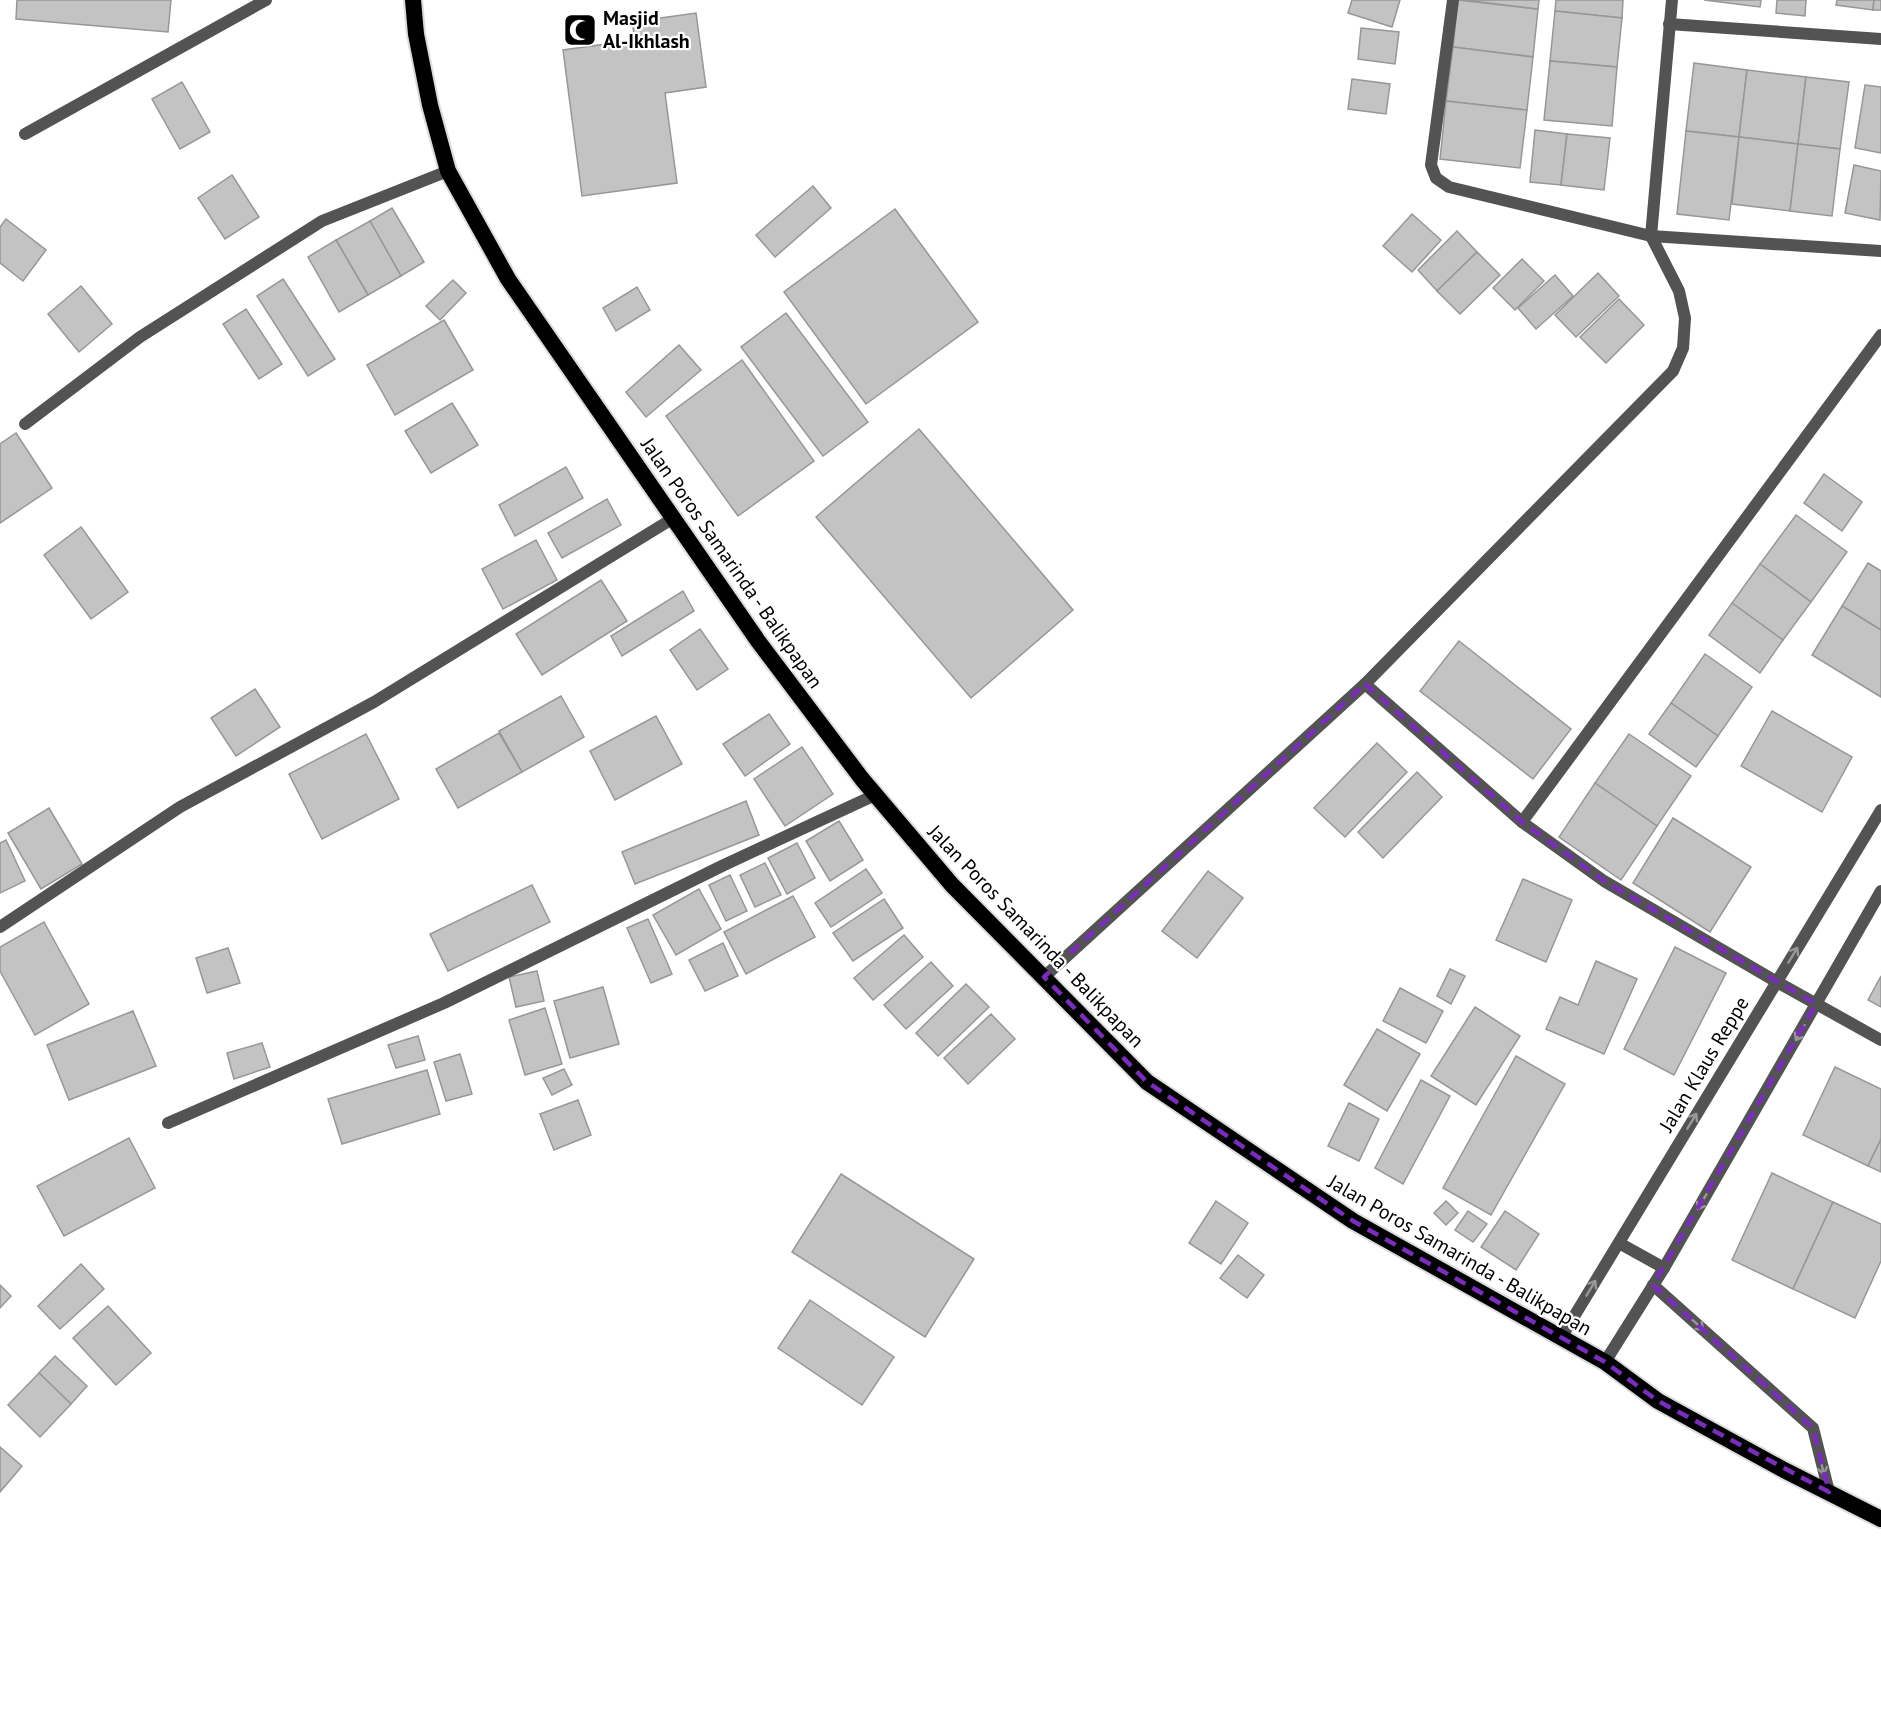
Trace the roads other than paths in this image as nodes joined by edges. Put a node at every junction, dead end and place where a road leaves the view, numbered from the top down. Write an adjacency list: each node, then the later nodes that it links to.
1 (266, 0): 7 (street)
2 (413, 0): 8 (highway, Jalan Poros Samarinda - Balikpapan)
3 (1453, 0): 9 (street)
4 (1672, 0): 5 (street)
5 (1669, 24): 6 (street); 9 (street)
6 (1881, 39)
7 (25, 134)
8 (448, 171): 12 (street); 13 (highway, Jalan Poros Samarinda - Balikpapan)
9 (1651, 236): 10 (street); 14 (street)
10 (1881, 251)
11 (1881, 334): 17 (street)
12 (25, 424)
13 (672, 519): 15 (highway, Jalan Poros Samarinda - Balikpapan); 19 (street)
14 (1365, 684): 17 (street); 20 (street)
15 (875, 795): 20 (highway, Jalan Poros Samarinda - Balikpapan); 24 (street)
16 (1881, 810): 21 (street, Jalan Klaus Reppe, one-way to 16)
17 (1522, 822): 21 (street)
18 (1881, 891): 22 (street)
19 (0, 927)
20 (1044, 977): 28 (highway, Jalan Poros Samarinda - Balikpapan)
21 (1777, 982): 22 (street); 25 (street, Jalan Klaus Reppe, one-way to 21)
22 (1816, 1004): 23 (street); 26 (street, one-way to 26)
23 (1881, 1040)
24 (168, 1123)
25 (1619, 1243): 26 (street); 28 (street, Jalan Klaus Reppe, one-way to 25)
26 (1664, 1268): 27 (street)
27 (1653, 1285): 29 (street); 30 (street, one-way to 30)
28 (1561, 1338): 29 (highway, Jalan Poros Samarinda - Balikpapan)
29 (1605, 1362): 30 (highway, Jalan Poros Samarinda - Balikpapan)
30 (1828, 1492): 31 (highway, Jalan Poros Samarinda - Balikpapan)
31 (1881, 1519)

